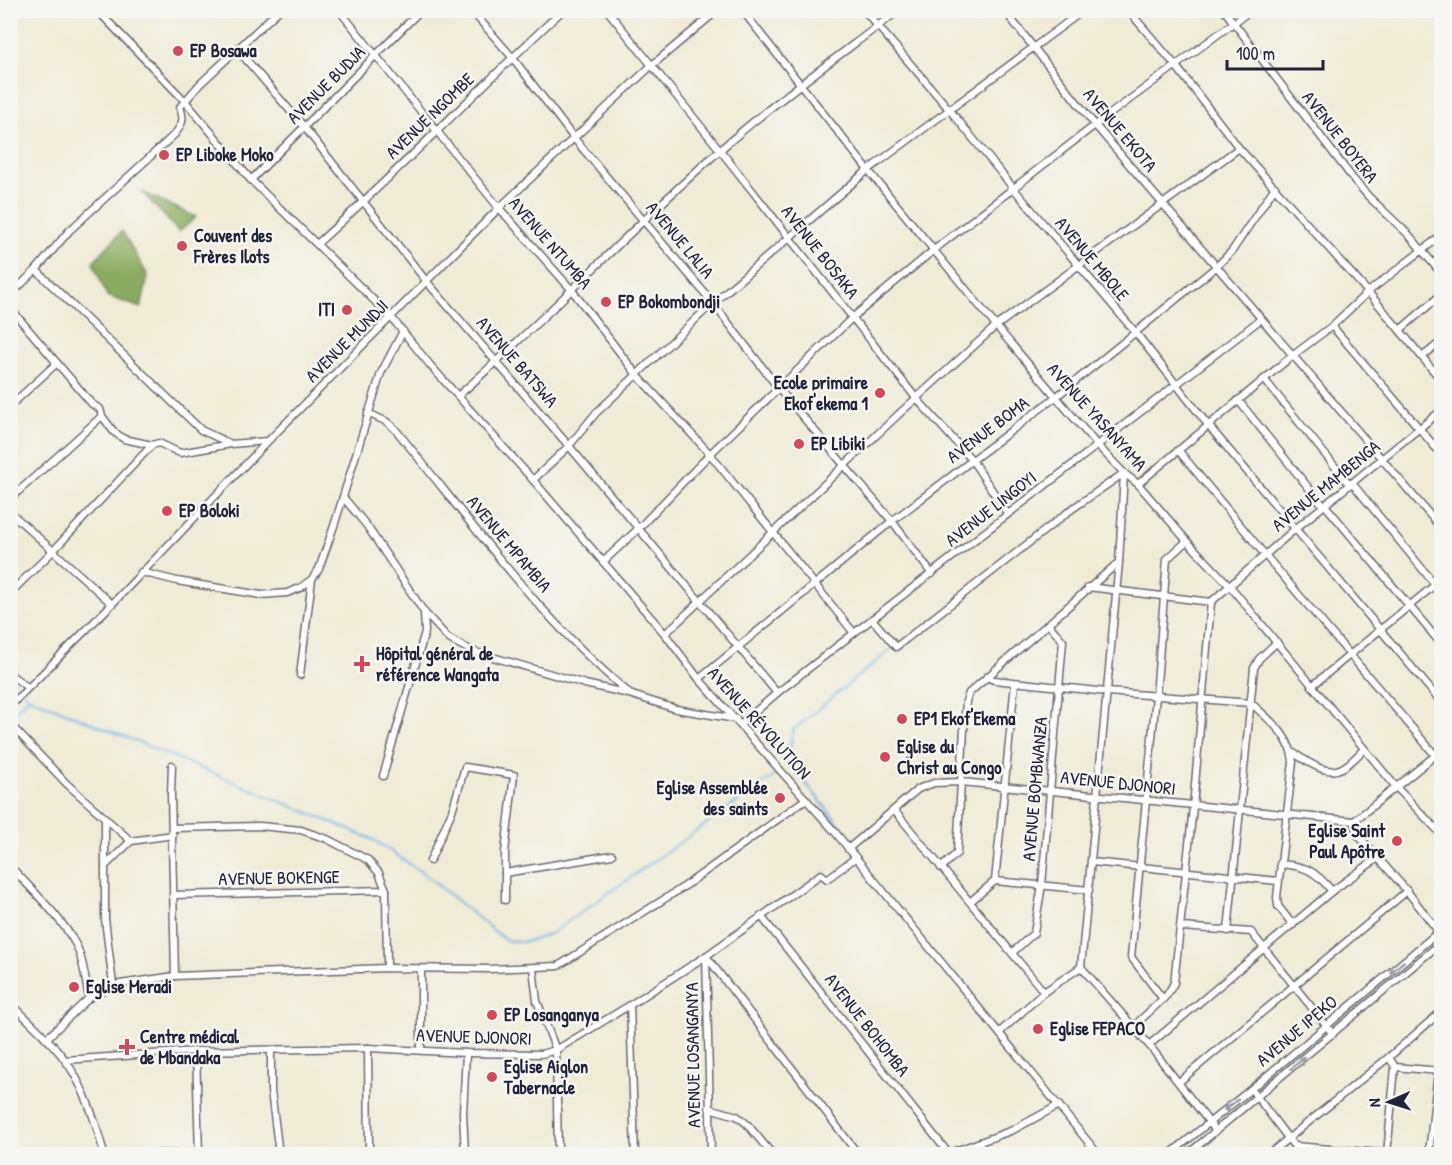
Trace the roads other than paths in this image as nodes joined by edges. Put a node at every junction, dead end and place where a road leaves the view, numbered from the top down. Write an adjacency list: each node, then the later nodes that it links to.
1 (97, 10): 26 (street, AVENUE RÉVOLUTION)
2 (279, 10): 20 (street)
3 (339, 10): 21 (street, AVENUE NTUMBA)
4 (421, 10): 21 (street, AVENUE BUDJA)
5 (471, 10): 22 (street, AVENUE LALIA)
6 (563, 10): 22 (street, AVENUE NGOMBE)
7 (607, 10): 23 (street, AVENUE BOSAKA)
8 (718, 10): 23 (street, AVENUE MUNDJI)
9 (742, 10): 25 (street, AVENUE YASANYAMA)
10 (864, 10): 18 (street, AVENUE MBOLE)
11 (899, 10): 18 (street)
12 (1004, 10): 19 (street, AVENUE EKOTA)
13 (1084, 10): 19 (street)
14 (1128, 10): 24 (street)
15 (1224, 10): 17 (street, AVENUE BOYERA)
16 (1251, 10): 17 (street)
17 (1233, 23): 24 (street); 46 (street, AVENUE BOYERA)
18 (877, 27): 25 (street); 27 (street, AVENUE MBOLE)
19 (1034, 46): 27 (street); 28 (street, AVENUE EKOTA)
20 (237, 48): 26 (street); 29 (street, AVENUE BATSWA)
21 (377, 55): 29 (street, AVENUE BUDJA); 30 (street, AVENUE NTUMBA)
22 (512, 57): 30 (street, AVENUE NGOMBE); 31 (street, AVENUE LALIA)
23 (651, 66): 31 (street, AVENUE MUNDJI); 33 (street, AVENUE BOSAKA)
24 (1176, 66): 28 (street); 32 (street)
25 (801, 84): 33 (street); 34 (street, AVENUE YASANYAMA)
26 (185, 101): 35 (street, AVENUE RÉVOLUTION); 49 (street)
27 (949, 109): 34 (street); 37 (street, AVENUE MBOLE)
28 (1095, 125): 37 (street); 39 (street, AVENUE EKOTA)
29 (305, 128): 35 (street, AVENUE BUDJA); 38 (street, AVENUE BATSWA)
30 (435, 131): 38 (street, AVENUE NGOMBE); 40 (street, AVENUE NTUMBA)
31 (573, 137): 40 (street, AVENUE MUNDJI); 41 (street, AVENUE LALIA)
32 (1239, 148): 36 (street); 39 (street)
33 (720, 150): 41 (street); 43 (street, AVENUE BOSAKA)
34 (868, 170): 43 (street); 45 (street, AVENUE YASANYAMA)
35 (251, 180): 44 (street, AVENUE RÉVOLUTION)
36 (1275, 187): 48 (street, AVENUE BOMA); 53 (street)
37 (1014, 189): 45 (street); 47 (street, AVENUE MBOLE)
38 (364, 201): 44 (street, AVENUE NGOMBE); 51 (street, AVENUE BATSWA)
39 (1162, 203): 47 (street); 48 (street, AVENUE EKOTA)
40 (499, 208): 51 (street, AVENUE MUNDJI); 52 (street, AVENUE NTUMBA)
41 (644, 221): 52 (street); 56 (street, AVENUE LALIA)
42 (1442, 235): 46 (street)
43 (789, 238): 56 (street); 59 (street, AVENUE BOSAKA)
44 (318, 243): 58 (street, AVENUE RÉVOLUTION)
45 (935, 249): 59 (street); 61 (street, AVENUE YASANYAMA)
46 (1423, 250): 50 (street, AVENUE BOYERA); 53 (street)
47 (1078, 266): 61 (street); 65 (street, AVENUE MBOLE)
48 (1216, 267): 60 (street, AVENUE EKOTA); 65 (street, AVENUE BOMA)
49 (36, 270): 55 (street); 87 (street)
50 (1442, 274)
51 (427, 282): 58 (street, AVENUE MUNDJI); 69 (street, AVENUE BATSWA)
52 (571, 289): 69 (street); 71 (street, AVENUE NTUMBA)
53 (1368, 292): 62 (street); 63 (street)
54 (1442, 294): 63 (street)
55 (10, 295)
56 (713, 303): 71 (street); 75 (street, AVENUE LALIA)
57 (10, 308): 70 (street)
58 (392, 317): 64 (street, AVENUE RÉVOLUTION); 86 (street, AVENUE MUNDJI)
59 (852, 318): 75 (street); 78 (street, AVENUE BOSAKA)
60 (1261, 320): 67 (street, AVENUE EKOTA); 74 (street, AVENUE LINGOYI)
61 (996, 326): 77 (street, AVENUE YASANYAMA); 78 (street)
62 (1332, 326): 67 (street); 85 (street)
63 (1400, 330): 68 (street)
64 (403, 331): 76 (street, AVENUE RÉVOLUTION); 82 (street)
65 (1136, 333): 74 (street, AVENUE MBOLE); 77 (street, AVENUE BOMA)
66 (1442, 341): 68 (street)
67 (1292, 356): 72 (street); 94 (street, AVENUE EKOTA)
68 (1422, 357): 73 (street)
69 (497, 362): 76 (street); 90 (street, AVENUE BATSWA)
70 (57, 363): 80 (street); 83 (street)
71 (637, 375): 90 (street); 92 (street, AVENUE NTUMBA)
72 (1264, 379): 79 (street); 99 (street)
73 (1442, 381)
74 (1176, 383): 84 (street, AVENUE MBOLE); 89 (street, AVENUE LINGOYI)
75 (779, 389): 92 (street); 96 (street, AVENUE LALIA)
76 (458, 396): 98 (street, AVENUE RÉVOLUTION)
77 (1057, 396): 89 (street, AVENUE YASANYAMA); 95 (street, AVENUE BOMA)
78 (916, 398): 95 (street, AVENUE BOSAKA); 96 (street)
79 (1238, 400): 84 (street); 103 (street)
80 (10, 406)
81 (1442, 410): 85 (street, AVENUE MAMBENGA)
82 (368, 412): 101 (street); 153 (street, AVENUE MPAMBIA)
83 (102, 416): 88 (street); 102 (street)
84 (1208, 425): 91 (street); 108 (street, AVENUE MBOLE)
85 (1419, 428): 93 (street); 94 (street, AVENUE MAMBENGA)
86 (268, 441): 87 (street); 116 (street, AVENUE MUNDJI)
87 (231, 444): 88 (street)
88 (152, 445): 112 (street)
89 (1098, 445): 97 (street, AVENUE YASANYAMA); 105 (street, AVENUE LINGOYI)
90 (569, 446): 98 (street); 107 (street, AVENUE BATSWA)
91 (1178, 450): 100 (street); 113 (street)
92 (710, 454): 107 (street); 110 (street, AVENUE NTUMBA)
93 (1442, 455)
94 (1382, 459): 99 (street, AVENUE MAMBENGA); 109 (street, AVENUE EKOTA)
95 (972, 460): 105 (street, AVENUE BOSAKA); 106 (street, AVENUE BOMA)
96 (844, 466): 106 (street, AVENUE LALIA); 110 (street)
97 (1124, 473): 100 (street, AVENUE YASANYAMA); 115 (street); 133 (street)
98 (533, 480): 114 (street, AVENUE RÉVOLUTION)
99 (1352, 483): 103 (street, AVENUE MAMBENGA); 122 (street)
100 (1138, 484): 111 (street, AVENUE YASANYAMA)
101 (343, 497): 118 (street); 132 (street)
102 (10, 499)
103 (1325, 505): 108 (street, AVENUE MAMBENGA); 131 (street)
104 (10, 512): 112 (street)
105 (1007, 513): 117 (street, AVENUE LINGOYI)
106 (892, 521): 117 (street, AVENUE LALIA); 120 (street, AVENUE BOMA)
107 (638, 529): 114 (street); 128 (street, AVENUE BATSWA)
108 (1295, 529): 113 (street, AVENUE MAMBENGA); 135 (street, AVENUE MBOLE)
109 (1442, 529)
110 (772, 534): 120 (street, AVENUE NTUMBA); 128 (street)
111 (1187, 541): 121 (street, AVENUE YASANYAMA); 127 (street)
112 (53, 551): 125 (street); 130 (street)
113 (1265, 555): 121 (street, AVENUE MAMBENGA); 141 (street)
114 (603, 562): 137 (street, AVENUE RÉVOLUTION)
115 (1119, 562): 123 (street); 124 (street)
116 (141, 572): 118 (street); 130 (street, AVENUE MUNDJI)
117 (932, 574): 133 (street, AVENUE LINGOYI)
118 (312, 579): 143 (street)
119 (1442, 579): 122 (street)
120 (815, 584): 136 (street, AVENUE NTUMBA); 140 (street, AVENUE BOMA)
121 (1230, 585): 129 (street, AVENUE MAMBENGA); 138 (street, AVENUE YASANYAMA)
122 (1435, 585): 126 (street); 131 (street)
123 (1088, 587): 124 (street); 134 (street)
124 (1116, 591): 127 (street); 150 (street)
125 (10, 592)
126 (1442, 593)
127 (1164, 597): 129 (street); 154 (street)
128 (700, 601): 137 (street); 140 (street, AVENUE BATSWA)
129 (1211, 602): 156 (street)
130 (112, 604): 149 (street, AVENUE MUNDJI)
131 (1408, 605): 135 (street); 139 (street)
132 (424, 612): 153 (street); 167 (street)
133 (872, 619): 136 (street, AVENUE LINGOYI)
134 (1048, 624): 144 (street); 148 (street, AVENUE BOMBWANZA)
135 (1381, 628): 141 (street); 158 (street, AVENUE MBOLE)
136 (854, 633): 152 (street, AVENUE LINGOYI)
137 (665, 634): 145 (street, AVENUE RÉVOLUTION)
138 (1277, 642): 147 (street, AVENUE YASANYAMA); 157 (street)
139 (1442, 645)
140 (738, 647): 145 (street, AVENUE BOMA); 152 (street, AVENUE BATSWA)
141 (1350, 655): 147 (street); 165 (street)
142 (10, 674): 149 (street)
143 (300, 675)
144 (987, 676): 146 (street); 168 (street)
145 (699, 678): 160 (street, AVENUE RÉVOLUTION)
146 (1015, 682): 148 (street); 169 (street)
147 (1312, 686): 162 (street, AVENUE YASANYAMA)
148 (1059, 687): 150 (street); 171 (street, AVENUE BOMBWANZA)
149 (26, 689): 155 (street, AVENUE MUNDJI)
150 (1107, 692): 154 (street); 172 (street)
151 (10, 693): 155 (street)
152 (777, 693): 160 (street, AVENUE LINGOYI)
153 (629, 694): 160 (street)
154 (1156, 696): 156 (street); 174 (street)
155 (17, 698): 159 (street, AVENUE MUNDJI)
156 (1203, 699): 157 (street); 175 (street)
157 (1251, 703): 164 (street); 177 (street)
158 (1442, 704)
159 (10, 706)
160 (739, 722): 173 (street, AVENUE RÉVOLUTION)
161 (10, 724): 179 (street)
162 (1364, 749): 164 (street); 170 (street, AVENUE YASANYAMA)
163 (1442, 750): 165 (street)
164 (1292, 752): 178 (street)
165 (1436, 756): 170 (street)
166 (172, 765): 181 (street)
167 (382, 776)
168 (961, 782): 169 (street, AVENUE DJONORI); 176 (street, AVENUE DJONORI); 194 (street)
169 (1005, 787): 171 (street, AVENUE DJONORI); 198 (street)
170 (1396, 787): 180 (street); 182 (street, AVENUE YASANYAMA)
171 (1048, 791): 172 (street, AVENUE DJONORI); 200 (street, AVENUE BOMBWANZA)
172 (1096, 797): 174 (street, AVENUE DJONORI); 189 (street)
173 (806, 798): 184 (street, AVENUE RÉVOLUTION); 218 (street)
174 (1145, 801): 175 (street, AVENUE DJONORI); 193 (street)
175 (1193, 807): 177 (street, AVENUE DJONORI); 195 (street)
176 (894, 810): 184 (street, AVENUE DJONORI); 194 (street)
177 (1241, 811): 178 (street, AVENUE DJONORI); 197 (street)
178 (1287, 816): 180 (street, AVENUE DJONORI); 190 (street)
179 (105, 818): 183 (street); 192 (street)
180 (1354, 821): 187 (street)
181 (173, 832): 183 (street); 201 (street); 205 (street)
182 (1442, 835)
183 (130, 841): 192 (street)
184 (848, 849): 186 (street, AVENUE RÉVOLUTION)
185 (612, 855): 196 (street)
186 (855, 858): 208 (street, AVENUE DJONORI); 232 (street, AVENUE RÉVOLUTION)
187 (1378, 858): 203 (street); 204 (street)
188 (430, 861): 196 (street)
189 (1092, 862): 193 (street); 202 (street)
190 (1280, 864): 199 (street); 203 (street)
191 (10, 866): 225 (street)
192 (105, 866): 222 (street)
193 (1139, 867): 195 (street); 226 (street)
194 (941, 868): 207 (street)
195 (1187, 871): 197 (street); 210 (street)
196 (505, 873): 206 (street)
197 (1235, 877): 199 (street); 211 (street)
198 (995, 881): 200 (street); 207 (street)
199 (1278, 881): 209 (street)
200 (1042, 885): 202 (street); 215 (street, AVENUE BOMBWANZA)
201 (386, 890): 205 (street, AVENUE BOKENGE); 217 (street)
202 (1089, 890): 219 (street)
203 (1332, 891): 209 (street)
204 (1407, 891): 212 (street); 223 (street)
205 (173, 895): 221 (street)
206 (505, 900)
207 (971, 901): 215 (street)
208 (761, 916): 216 (street, AVENUE DJONORI); 258 (street, AVENUE BOHOMBA)
209 (1293, 926): 214 (street)
210 (1181, 927): 211 (street); 226 (street)
211 (1228, 931): 214 (street)
212 (1440, 932): 230 (street, AVENUE IPEKO, one-way to 230)
213 (1442, 942): 233 (street, AVENUE IPEKO)
214 (1263, 950): 223 (street); 235 (street)
215 (1012, 952): 224 (street)
216 (706, 956): 228 (street, AVENUE DJONORI); 250 (street, AVENUE LOSANGANYA); 269 (street)
217 (387, 968): 220 (street); 221 (street)
218 (532, 968): 220 (street); 239 (street)
219 (1081, 968): 224 (street); 231 (street)
220 (421, 969): 238 (street)
221 (175, 976): 222 (street)
222 (113, 985): 225 (street)
223 (1293, 986): 230 (street); 246 (street)
224 (1044, 992): 232 (street)
225 (89, 998): 234 (street)
226 (1162, 999): 231 (street)
227 (10, 1002): 234 (street)
228 (630, 1005): 239 (street, AVENUE DJONORI); 266 (street)
229 (1442, 1011): 242 (street)
230 (1326, 1026): 233 (street); 247 (street, AVENUE IPEKO)
231 (1132, 1027): 235 (street)
232 (999, 1032): 249 (street, AVENUE RÉVOLUTION)
233 (1333, 1034): 248 (street, AVENUE IPEKO, one-way to 233)
234 (46, 1039): 243 (street)
235 (1149, 1045): 246 (street)
236 (368, 1048): 237 (street, AVENUE DJONORI); 238 (street, AVENUE DJONORI); 263 (street)
237 (271, 1050): 240 (street, AVENUE DJONORI); 262 (street)
238 (421, 1050): 241 (street, AVENUE DJONORI)
239 (556, 1050): 241 (street, AVENUE DJONORI); 265 (street)
240 (196, 1051): 243 (street, AVENUE DJONORI); 257 (street)
241 (466, 1053): 264 (street)
242 (1389, 1057): 244 (street); 253 (street)
243 (65, 1060): 260 (street)
244 (1395, 1067): 245 (street); 259 (street)
245 (1440, 1071): 276 (street)
246 (1179, 1082): 251 (street)
247 (1251, 1089): 248 (street); 251 (street, AVENUE IPEKO, one-way to 251)
248 (1257, 1097): 252 (street, AVENUE IPEKO); 253 (street)
249 (1059, 1106): 258 (street); 270 (street, AVENUE RÉVOLUTION)
250 (709, 1108): 267 (street, AVENUE LOSANGANYA); 268 (street)
251 (1209, 1122): 252 (street); 255 (street, AVENUE IPEKO)
252 (1216, 1131): 272 (street, AVENUE IPEKO)
253 (1290, 1138): 254 (street); 273 (street)
254 (1294, 1146): 256 (street); 274 (street)
255 (1180, 1147): 271 (street, AVENUE IPEKO); 272 (street)
256 (1342, 1152): 259 (street)
257 (200, 1154): 261 (street)
258 (948, 1154)
259 (1387, 1154): 275 (street)
260 (104, 1155)
261 (157, 1155)
262 (279, 1155)
263 (369, 1155)
264 (465, 1155)
265 (558, 1155)
266 (636, 1155)
267 (711, 1155)
268 (772, 1155)
269 (858, 1155)
270 (1098, 1155)
271 (1170, 1155)
272 (1187, 1155)
273 (1269, 1155)
274 (1293, 1155)
275 (1392, 1155)
276 (1429, 1155)

